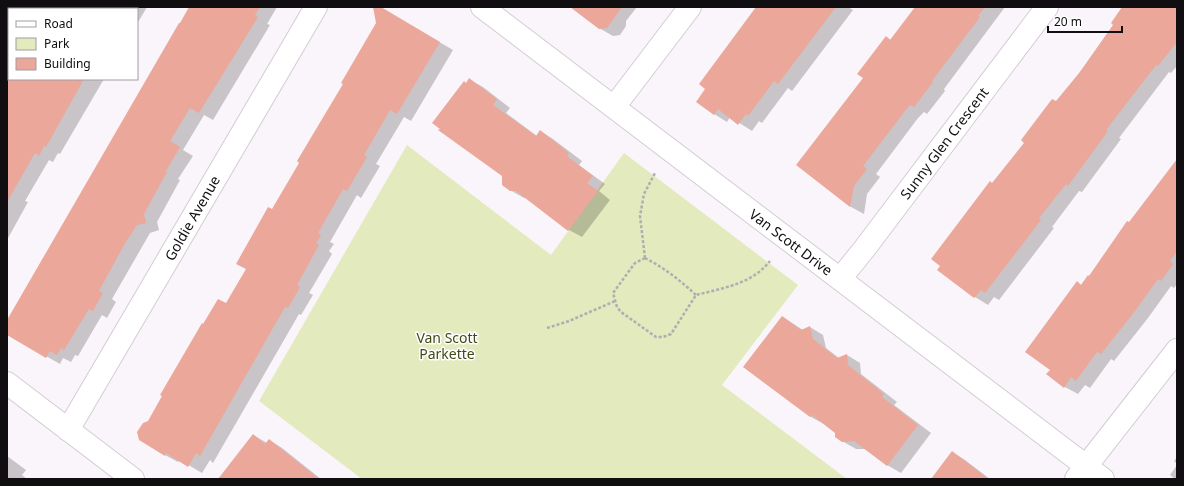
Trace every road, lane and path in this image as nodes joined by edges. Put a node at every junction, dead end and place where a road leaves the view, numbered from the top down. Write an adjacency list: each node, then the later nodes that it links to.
1 (316, 7): 15 (street, Goldie Avenue)
2 (482, 7): 5 (street, Van Scott Drive)
3 (690, 7): 5 (street)
4 (1047, 7): 9 (street, Sunny Glen Crescent)
5 (614, 107): 9 (street, Van Scott Drive)
6 (655, 174): 7 (path)
7 (645, 258): 10 (path); 11 (path)
8 (770, 261): 10 (path)
9 (840, 279): 16 (street, Van Scott Drive)
10 (696, 295): 11 (path)
11 (615, 301): 12 (path)
12 (547, 328)
13 (1177, 350): 16 (street)
14 (7, 383): 15 (street)
15 (68, 430): 17 (street)
16 (1081, 472): 18 (street, Van Scott Drive)
17 (133, 479)
18 (1103, 479)

